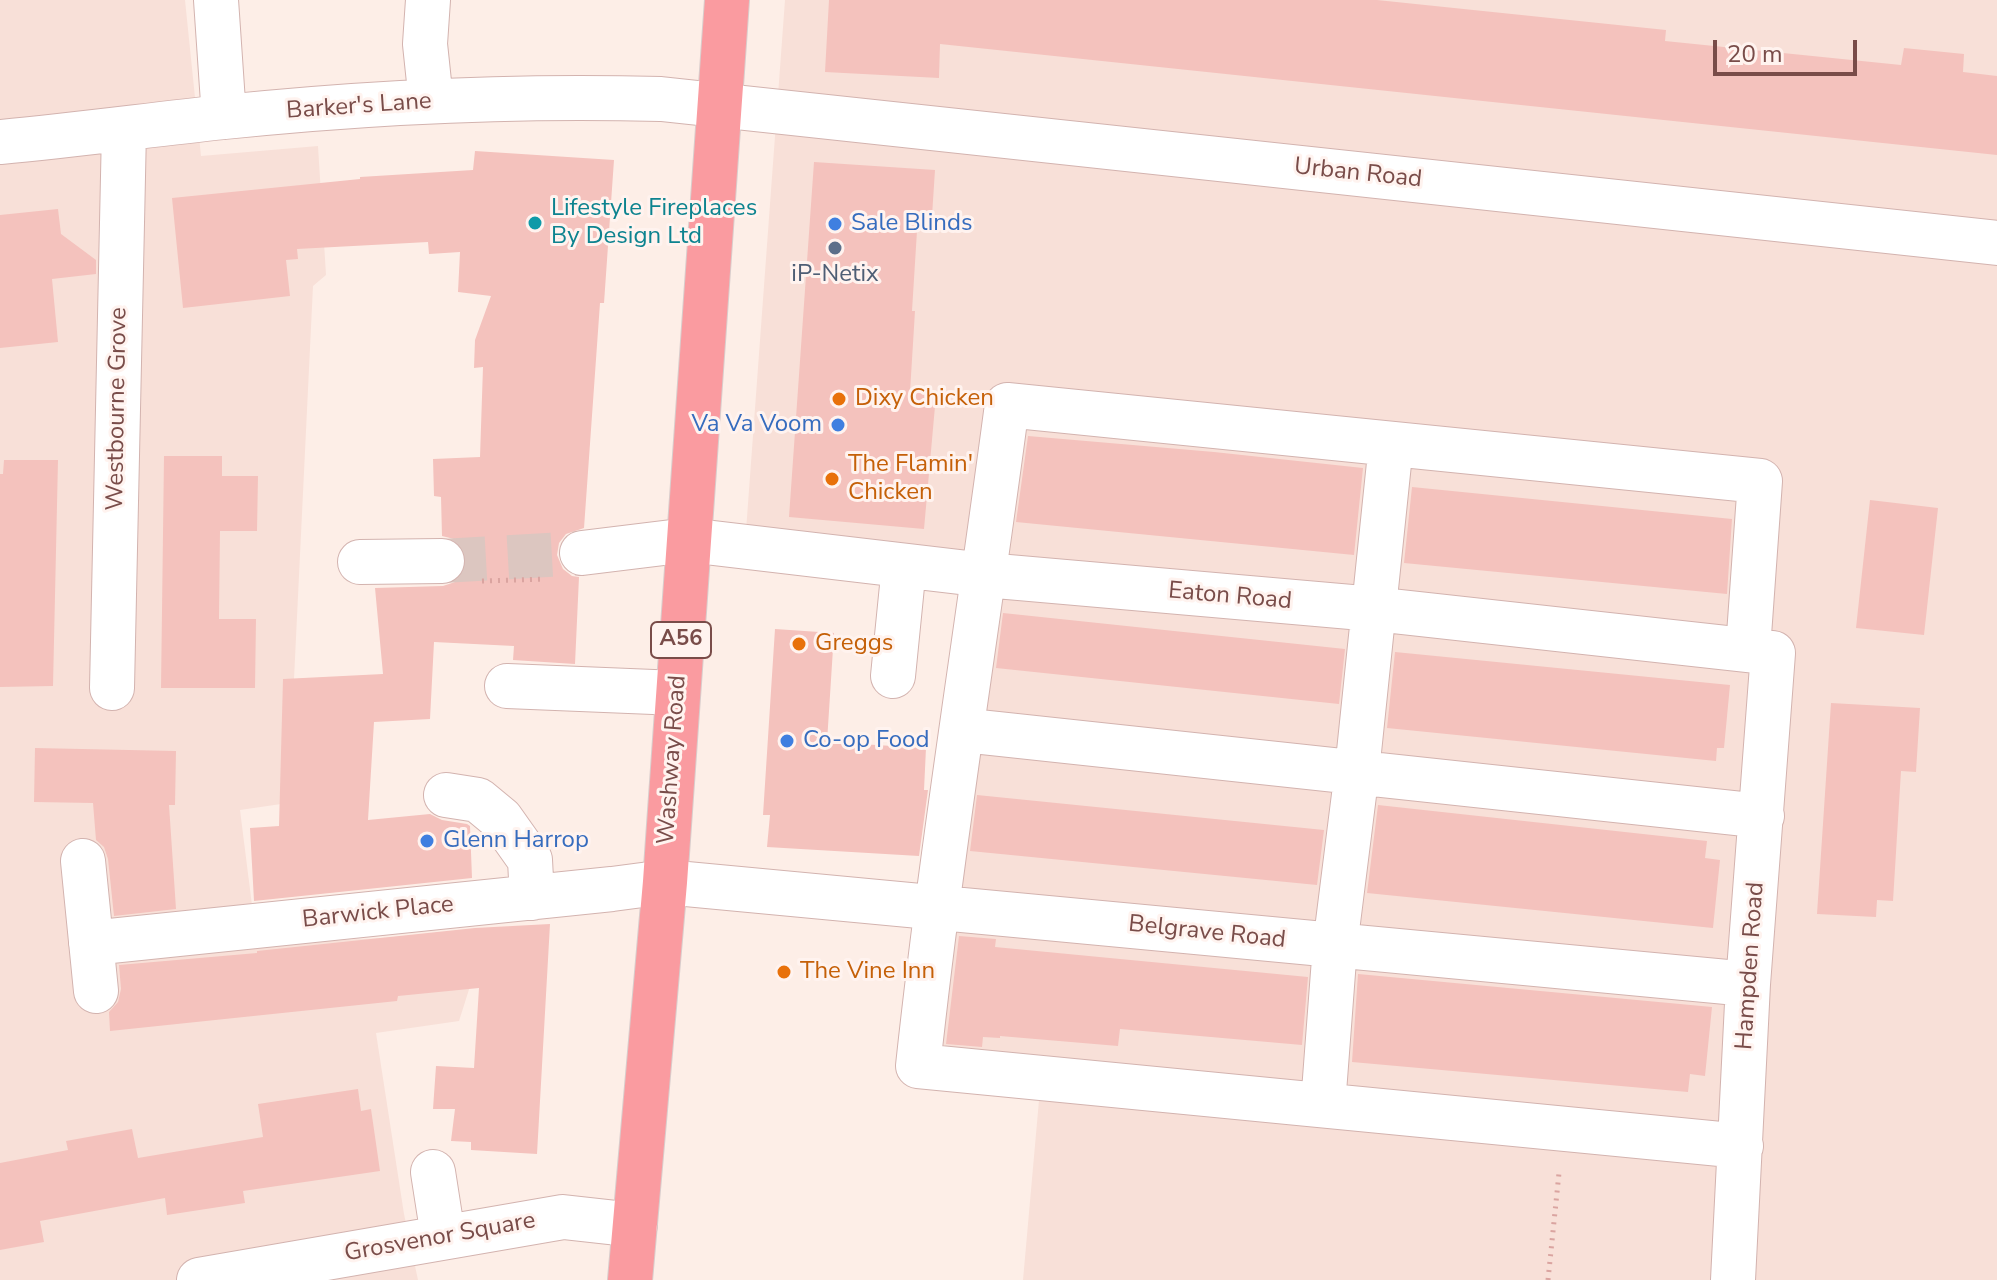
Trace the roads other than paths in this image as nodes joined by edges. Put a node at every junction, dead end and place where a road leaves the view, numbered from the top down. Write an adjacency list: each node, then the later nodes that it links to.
1 (216, 0): 6 (street)
2 (428, 0): 4 (street)
3 (727, 0): 5 (highway, Washway Road / A56)
4 (431, 101): 5 (street, Barker's Lane); 6 (street, Barker's Lane)
5 (719, 105): 9 (street, Urban Road); 11 (highway, Washway Road / A56)
6 (224, 117): 7 (street, Barker's Lane)
7 (124, 130): 8 (street, Barker's Lane); 21 (street, Westbourne Grove)
8 (0, 142)
9 (1997, 243)
10 (1391, 444): 16 (street); 17 (street); 18 (street, Hampden Road)
11 (688, 540): 13 (street, Eaton Road); 14 (street, Eaton Road); 22 (highway, Washway Road / A56)
12 (360, 562): 15 (street)
13 (566, 566)
14 (904, 566): 16 (street, Eaton Road); 19 (street)
15 (458, 571)
16 (985, 575): 17 (street, Eaton Road); 23 (street)
17 (1374, 609): 18 (street, Eaton Road); 24 (street)
18 (1760, 651): 26 (street, Hampden Road)
19 (893, 676)
20 (507, 686): 22 (street)
21 (112, 688)
22 (678, 693): 28 (highway, Washway Road / A56)
23 (962, 730): 24 (street); 30 (street)
24 (1357, 771): 26 (street); 32 (street)
25 (446, 795): 29 (street)
26 (1762, 816): 33 (street, Hampden Road)
27 (83, 861): 31 (street)
28 (665, 882): 29 (street, Barwick Place); 30 (street, Belgrave Road); 38 (highway, Washway Road / A56)
29 (532, 898): 31 (street, Barwick Place)
30 (935, 905): 32 (street, Belgrave Road); 35 (street)
31 (91, 943): 34 (street)
32 (1335, 946): 33 (street, Belgrave Road); 35 (street)
33 (1748, 984): 36 (street, Hampden Road)
34 (96, 991)
35 (1323, 1105): 36 (street)
36 (1741, 1146): 42 (street, Hampden Road)
37 (433, 1172): 39 (street)
38 (635, 1225): 39 (street, Grosvenor Square); 41 (highway, Washway Road / A56)
39 (443, 1236): 40 (street, Grosvenor Square)
40 (199, 1280)
41 (630, 1280)
42 (1733, 1280)

